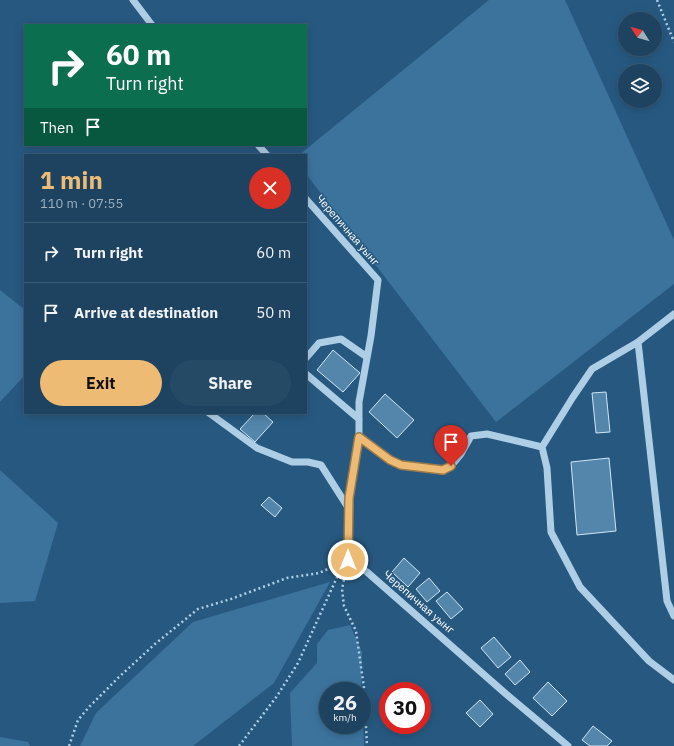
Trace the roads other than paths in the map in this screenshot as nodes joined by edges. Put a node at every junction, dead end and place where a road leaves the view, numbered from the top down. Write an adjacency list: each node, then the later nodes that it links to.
1 (133, 0): 2 (street)
2 (151, 24)
3 (259, 146): 4 (street)
4 (267, 154)
5 (307, 200): 9 (street, Черепичная уынг)
6 (674, 314): 7 (street)
7 (638, 342): 14 (street); 16 (street)
8 (307, 357): 9 (street)
9 (367, 357): 12 (street, Черепичная уынг)
10 (307, 375): 12 (street)
11 (210, 414): 15 (street)
12 (359, 419): 13 (street, Черепичная уынг)
13 (359, 437): 14 (street); 15 (street, Черепичная уынг)
14 (542, 447): 17 (street)
15 (349, 509): 18 (street, Черепичная уынг)
16 (674, 616)
17 (674, 680)
18 (568, 746)

